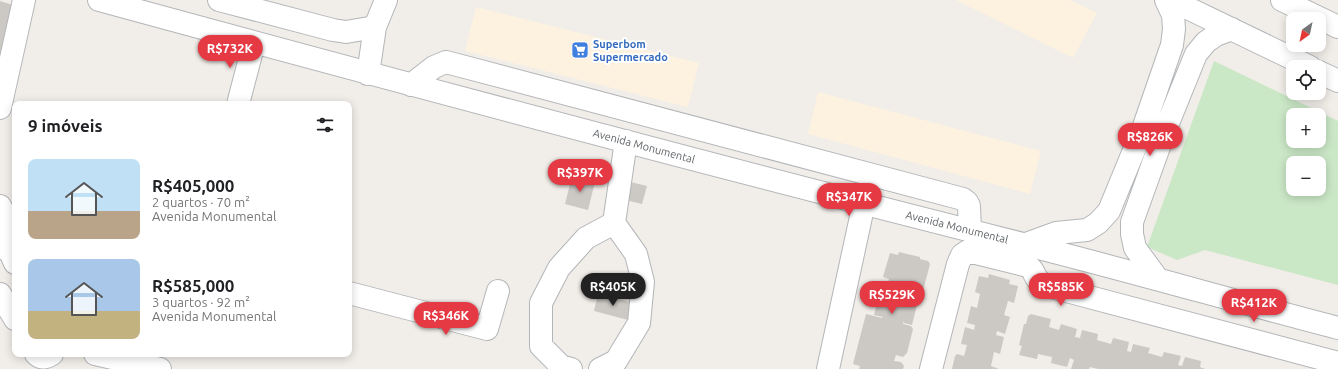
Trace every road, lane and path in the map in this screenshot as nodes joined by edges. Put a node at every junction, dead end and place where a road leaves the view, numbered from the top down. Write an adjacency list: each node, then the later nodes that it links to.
1 (24, 0): 19 (street)
2 (99, 0): 8 (street, Avenida Monumental)
3 (219, 0): 9 (street)
4 (386, 0): 9 (street)
5 (1166, 0): 25 (street)
6 (1171, 0): 11 (street)
7 (1282, 0): 10 (street)
8 (132, 4): 12 (street, Avenida Monumental)
9 (375, 27): 14 (street)
10 (1338, 27)
11 (1232, 29): 13 (street); 28 (street)
12 (254, 42): 14 (street, Avenida Monumental); 18 (street)
13 (1296, 60)
14 (368, 74): 17 (street, Avenida Monumental)
15 (1326, 75): 16 (street)
16 (1338, 81)
17 (410, 85): 20 (street, Avenida Monumental); 24 (street)
18 (239, 101)
19 (0, 108)
20 (626, 141): 21 (street, Avenida Monumental); 23 (street)
21 (864, 203): 24 (street, Avenida Monumental); 43 (street)
22 (0, 206): 26 (street)
23 (614, 223): 41 (street); 42 (street)
24 (970, 231): 25 (street, Avenida Monumental)
25 (1026, 244): 28 (street, Avenida Monumental)
26 (2, 245): 27 (street)
27 (12, 260)
28 (1157, 278): 32 (street, Avenida Monumental)
29 (498, 291): 31 (street)
30 (0, 294): 33 (street)
31 (352, 295)
32 (1276, 311): 34 (street, Avenida Monumental); 36 (street)
33 (12, 314)
34 (1306, 319): 35 (street, Avenida Monumental); 37 (street)
35 (1338, 328)
36 (1266, 345): 37 (street); 44 (street)
37 (1299, 353): 39 (street)
38 (108, 357): 40 (street)
39 (1338, 363)
40 (160, 369)
41 (571, 369)
42 (600, 369)
43 (828, 369)
44 (931, 369)

